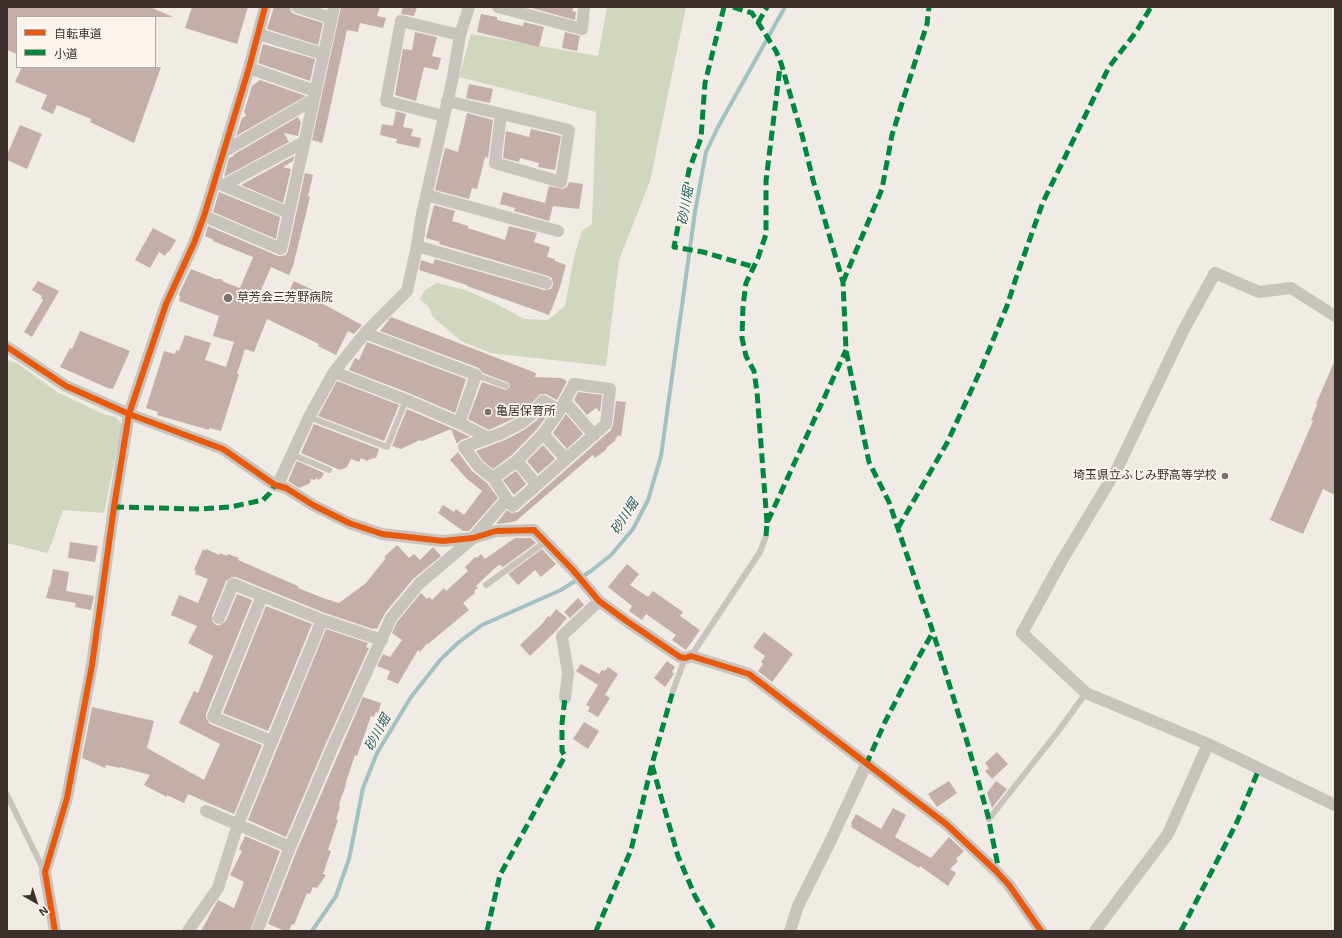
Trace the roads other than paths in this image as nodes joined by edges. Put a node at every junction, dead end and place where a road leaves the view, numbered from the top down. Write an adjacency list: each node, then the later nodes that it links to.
1 (265, 7): 7 (street)
2 (296, 7): 6 (street)
3 (469, 7): 8 (street)
4 (498, 7): 5 (street)
5 (584, 7)
6 (332, 12): 9 (street)
7 (258, 34): 9 (street); 10 (street)
8 (460, 35): 12 (street); 14 (street)
9 (323, 54): 11 (street)
10 (249, 68): 11 (street); 16 (street)
11 (314, 95): 15 (street); 16 (street)
12 (447, 101): 13 (street); 14 (street)
13 (501, 114): 13 (street)
14 (444, 116): 18 (street)
15 (304, 142): 17 (street); 19 (street)
16 (223, 152): 17 (street)
17 (219, 183): 19 (street); 20 (street)
18 (426, 195): 21 (street); 22 (street)
19 (289, 213): 20 (street)
20 (204, 216): 32 (street)
21 (558, 231)
22 (417, 246): 23 (street); 25 (street)
23 (546, 283)
24 (1335, 316): 57 (street)
25 (364, 333): 27 (street); 28 (street)
26 (7, 348): 32 (street)
27 (334, 372): 30 (street); 33 (street)
28 (476, 375): 29 (lane); 34 (street)
29 (506, 386)
30 (406, 400): 33 (lane); 34 (street)
31 (562, 406): 35 (street); 36 (street); 36 (street); 37 (street)
32 (130, 414): 44 (street); 68 (street)
33 (309, 417): 38 (street)
34 (459, 423): 37 (street)
35 (543, 434): 39 (street); 40 (street)
36 (594, 435): 39 (street)
37 (489, 438): 42 (street)
38 (291, 454): 41 (lane); 44 (street)
39 (566, 459): 43 (street)
40 (517, 461): 42 (street); 43 (street)
41 (329, 470)
42 (493, 478): 45 (street)
43 (536, 484): 45 (street)
44 (275, 485): 47 (street)
45 (507, 499): 47 (street)
46 (766, 536): 55 (lane)
47 (473, 538): 48 (street); 54 (street)
48 (545, 542): 49 (lane); 51 (street)
49 (486, 585)
50 (262, 596): 52 (street); 53 (street); 59 (street)
51 (599, 601): 55 (street); 58 (street)
52 (219, 618)
53 (322, 620): 54 (street); 59 (street)
54 (382, 640): 67 (street)
55 (688, 657): 56 (lane); 61 (street)
56 (673, 691)
57 (1086, 693): 60 (street); 65 (lane)
58 (565, 698)
59 (272, 741): 66 (street)
60 (1208, 744): 63 (street); 74 (street)
61 (866, 765): 72 (street); 73 (street)
62 (7, 794): 68 (lane)
63 (1335, 805)
64 (206, 811): 66 (street)
65 (989, 819)
66 (238, 824): 67 (street); 70 (street)
67 (290, 847): 71 (street)
68 (45, 872): 69 (street)
69 (55, 931)
70 (188, 931)
71 (257, 931)
72 (790, 931)
73 (1041, 931)
74 (1095, 931)

